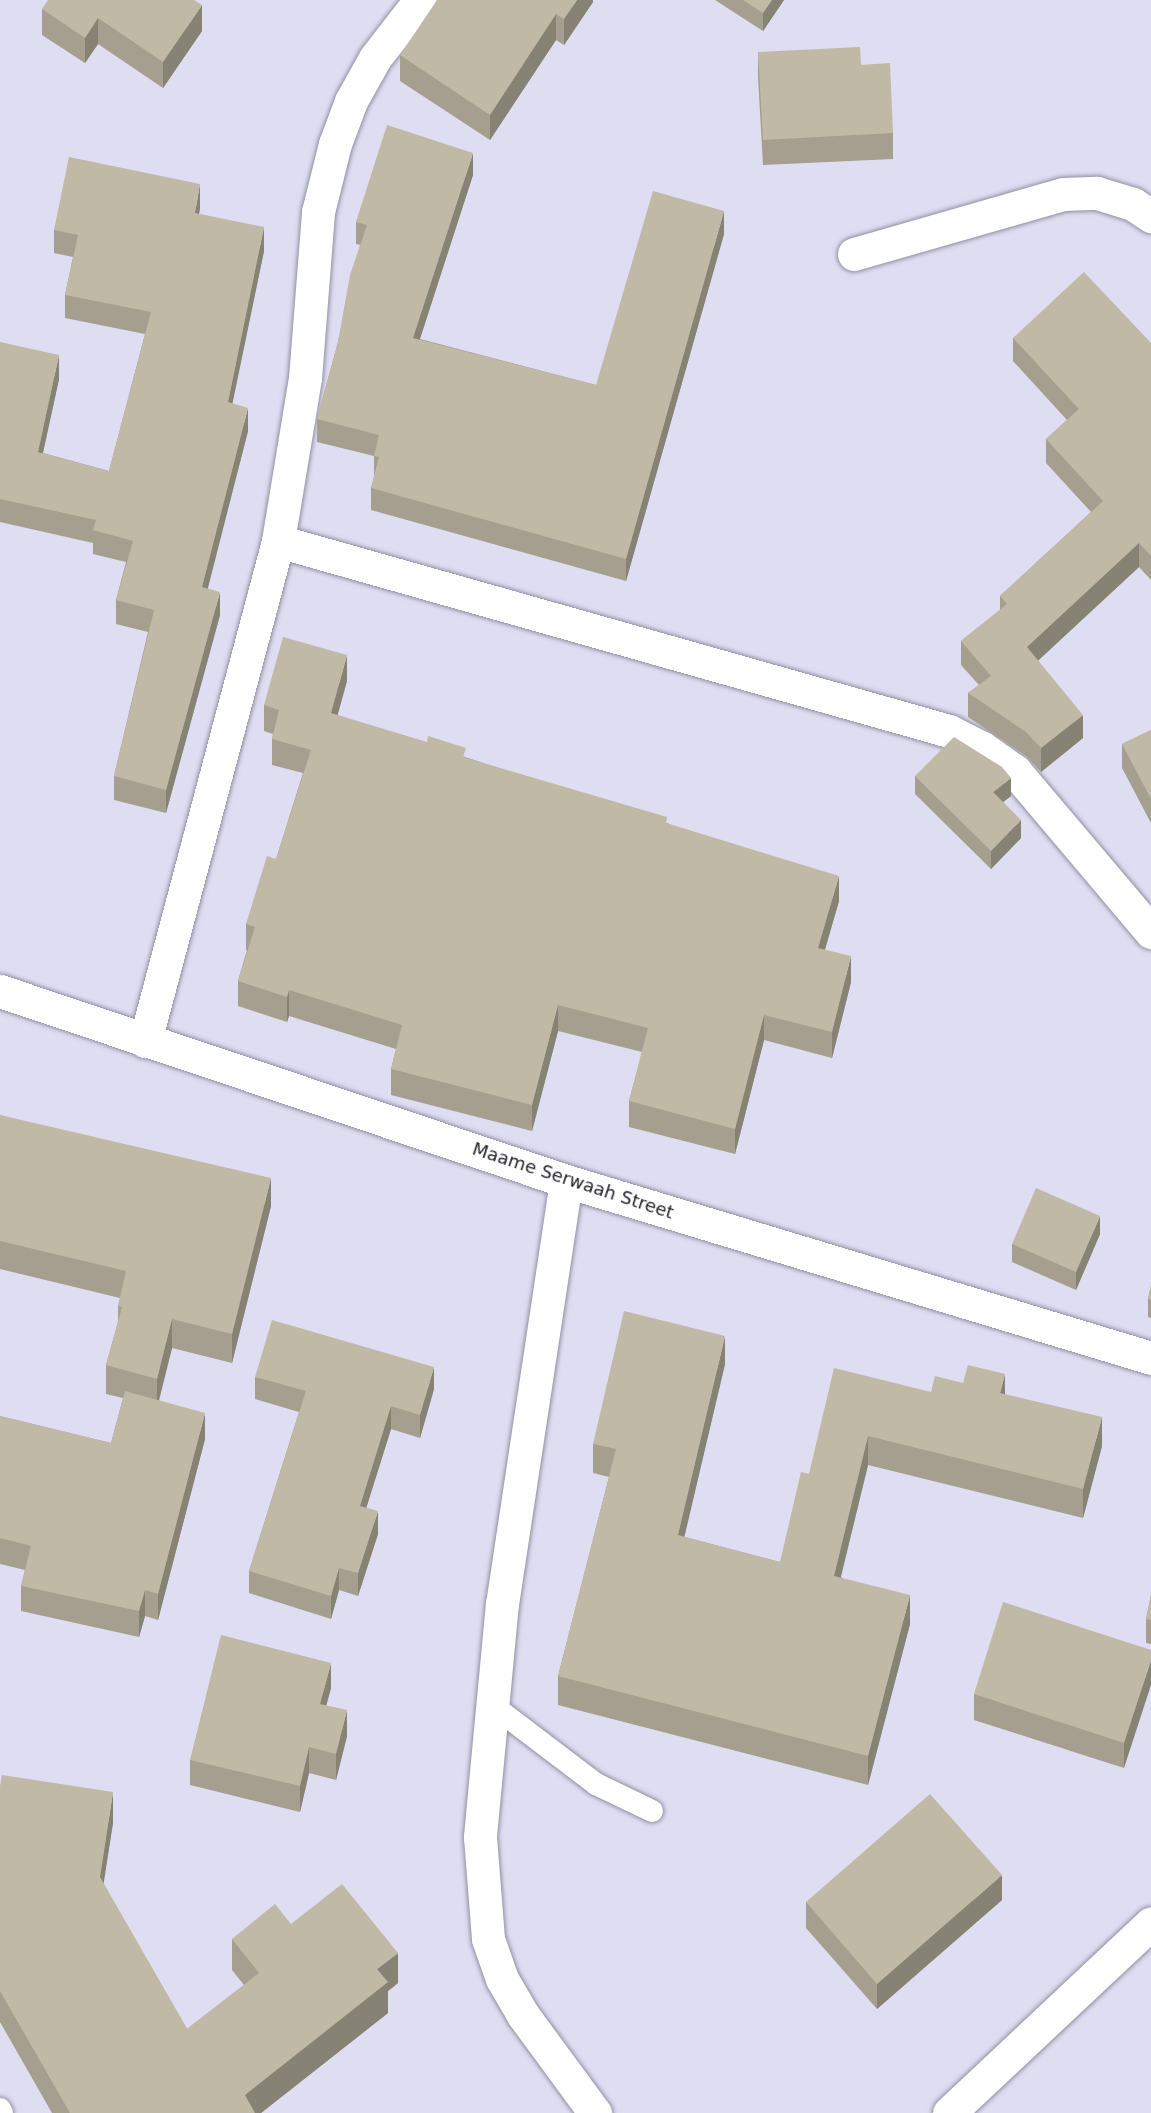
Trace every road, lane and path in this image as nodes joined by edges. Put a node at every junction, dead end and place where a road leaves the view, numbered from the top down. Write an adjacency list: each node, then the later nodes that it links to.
1 (420, 0): 4 (street)
2 (1151, 216): 3 (street)
3 (854, 254)
4 (278, 541): 5 (street); 7 (street)
5 (1151, 932)
6 (0, 992): 7 (street, Maame Serwaah Street)
7 (145, 1041): 8 (street, Maame Serwaah Street)
8 (566, 1181): 9 (street, Maame Serwaah Street); 10 (street)
9 (1151, 1358)
10 (492, 1705): 11 (lane); 15 (street)
11 (652, 1811)
12 (1151, 1923): 16 (street)
13 (0, 2109): 14 (lane)
14 (2, 2113)
15 (595, 2113)
16 (949, 2113)

